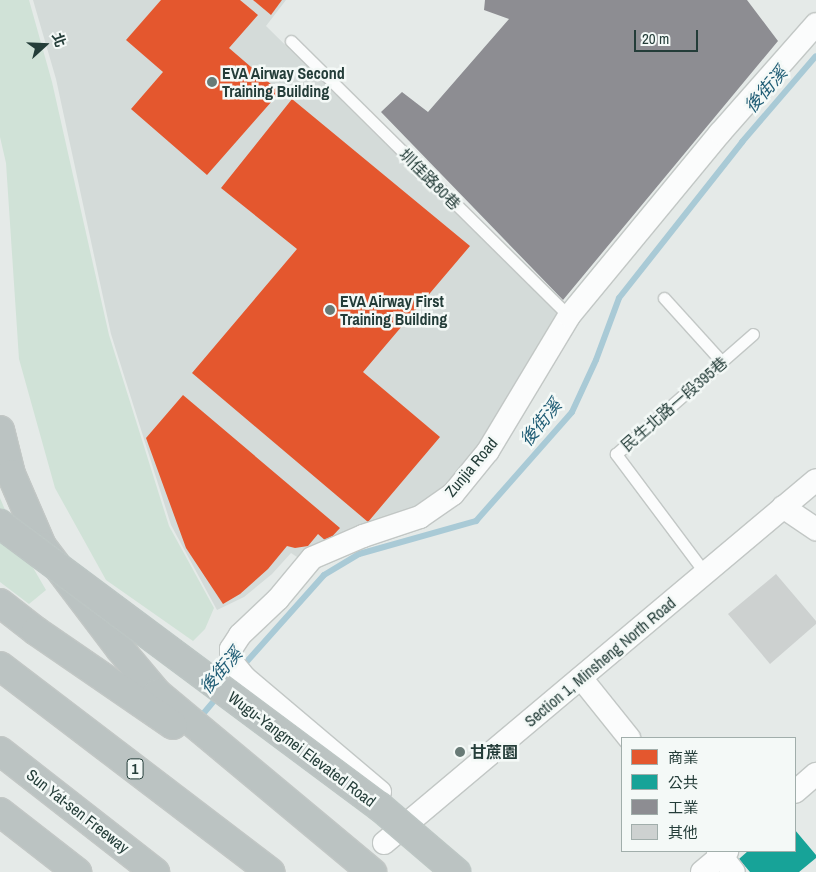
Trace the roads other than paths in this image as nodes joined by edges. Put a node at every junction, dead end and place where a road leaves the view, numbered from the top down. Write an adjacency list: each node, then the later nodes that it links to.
1 (816, 24): 4 (street, Zunjia Road)
2 (291, 41): 4 (lane, 圳佳路80巷)
3 (664, 298): 6 (lane)
4 (569, 316): 22 (street, Zunjia Road)
5 (753, 334): 6 (lane, 民生北路一段395巷)
6 (722, 362): 12 (lane, 民生北路一段395巷)
7 (0, 430): 18 (highway)
8 (816, 480): 9 (street, Section 1, Minsheng North Road)
9 (784, 507): 11 (street); 12 (street, Section 1, Minsheng North Road)
10 (0, 524): 29 (highway, Wugu-Yangmei Elevated Road, bridge)
11 (816, 529)
12 (705, 573): 15 (street, Section 1, Minsheng North Road)
13 (0, 603): 18 (highway)
14 (0, 666): 27 (highway, 1)
15 (581, 678): 16 (street); 22 (street, Section 1, Minsheng North Road)
16 (628, 737)
17 (0, 751): 26 (highway, Sun Yat-sen Freeway)
18 (238, 761): 28 (highway)
19 (816, 774): 20 (street)
20 (796, 791)
21 (0, 812): 25 (highway)
22 (412, 820): 23 (street, Section 1, Minsheng North Road)
23 (384, 843)
24 (725, 857): 30 (street)
25 (77, 872)
26 (155, 872)
27 (270, 872)
28 (372, 872)
29 (456, 872)
30 (702, 872)

